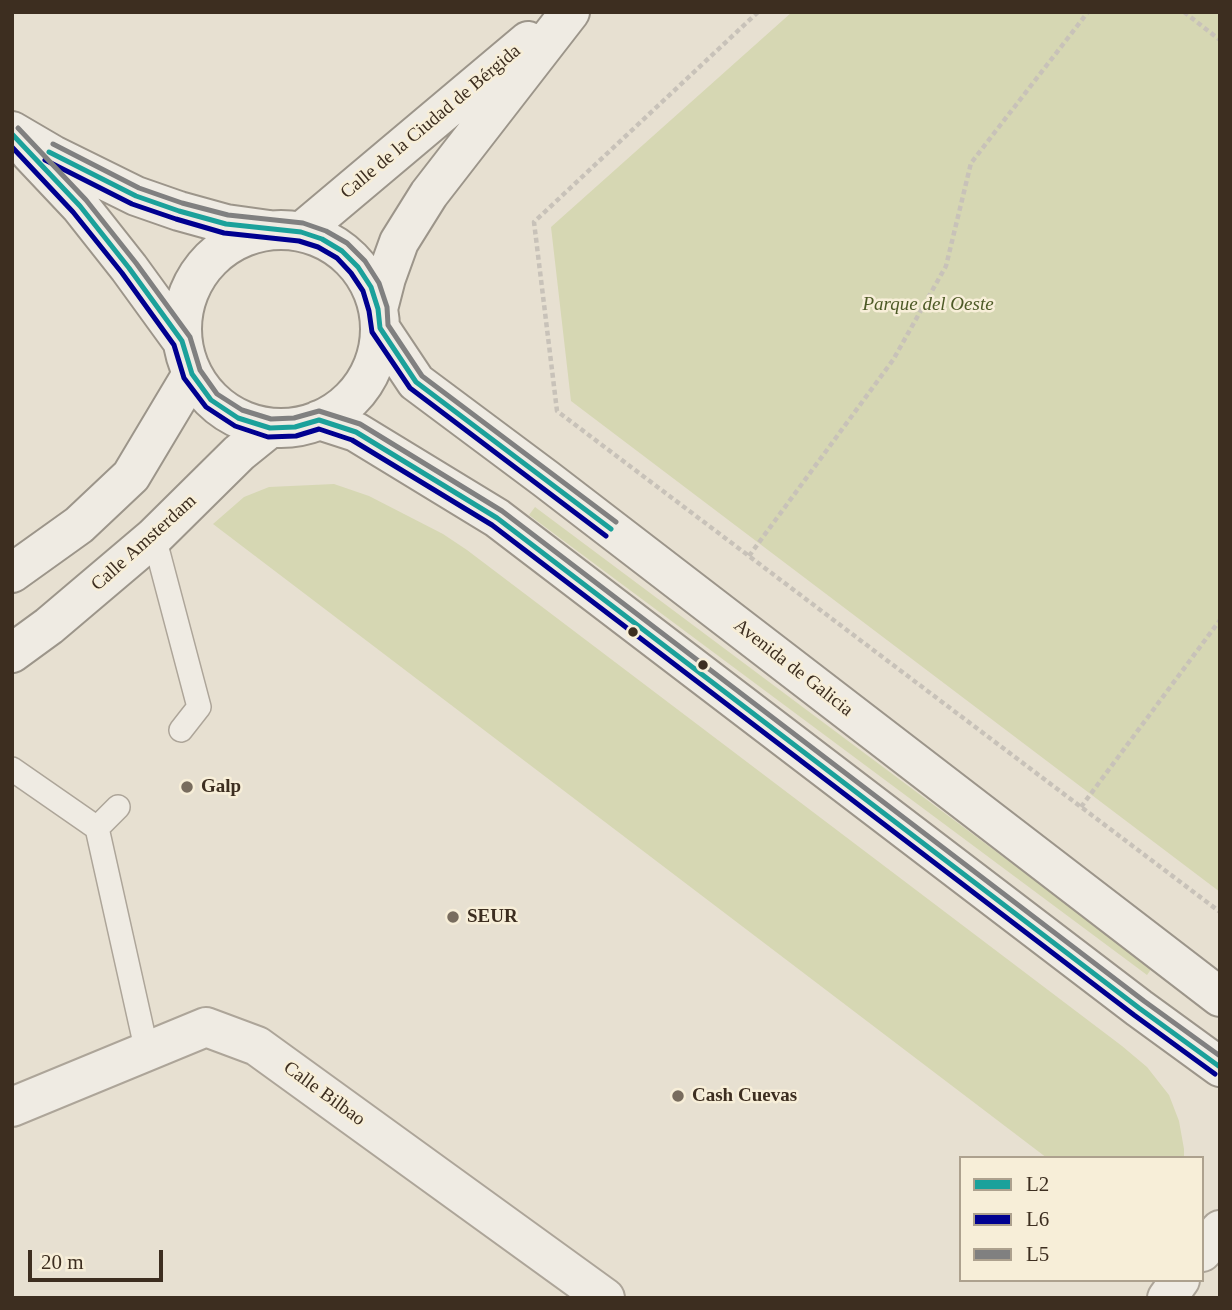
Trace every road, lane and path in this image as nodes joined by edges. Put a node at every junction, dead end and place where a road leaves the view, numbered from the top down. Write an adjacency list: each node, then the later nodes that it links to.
1 (562, 12): 8 (main road, Calle de la Ciudad de Bérgida)
2 (570, 12): 9 (main road, Calle de la Ciudad de Bérgida)
3 (758, 12): 14 (path)
4 (1088, 12): 14 (path)
5 (1184, 12): 6 (path)
6 (1220, 40)
7 (12, 132): 8 (main road); 10 (main road)
8 (286, 231): 9 (main road); 10 (main road)
9 (379, 318): 11 (main road); 24 (main road, Avenida de Galicia)
10 (187, 358): 12 (main road); 15 (main road)
11 (319, 420): 12 (main road); 26 (main road)
12 (270, 428): 13 (main road, Calle Amsterdam)
13 (154, 537): 17 (main road, Calle Amsterdam); 18 (lane)
14 (749, 556): 21 (path)
15 (12, 573)
16 (1220, 620): 21 (path)
17 (12, 653)
18 (181, 730)
19 (12, 769): 22 (lane)
20 (118, 807): 22 (lane)
21 (1081, 807): 23 (path)
22 (96, 828): 25 (lane)
23 (1220, 912)
24 (1220, 997)
25 (147, 1052): 27 (main road, Calle Bilbao); 31 (main road, Calle Bilbao)
26 (1220, 1067)
27 (12, 1107)
28 (1220, 1230): 29 (main road)
29 (1204, 1250)
30 (1179, 1282): 32 (main road)
31 (605, 1298)
32 (1167, 1298)

